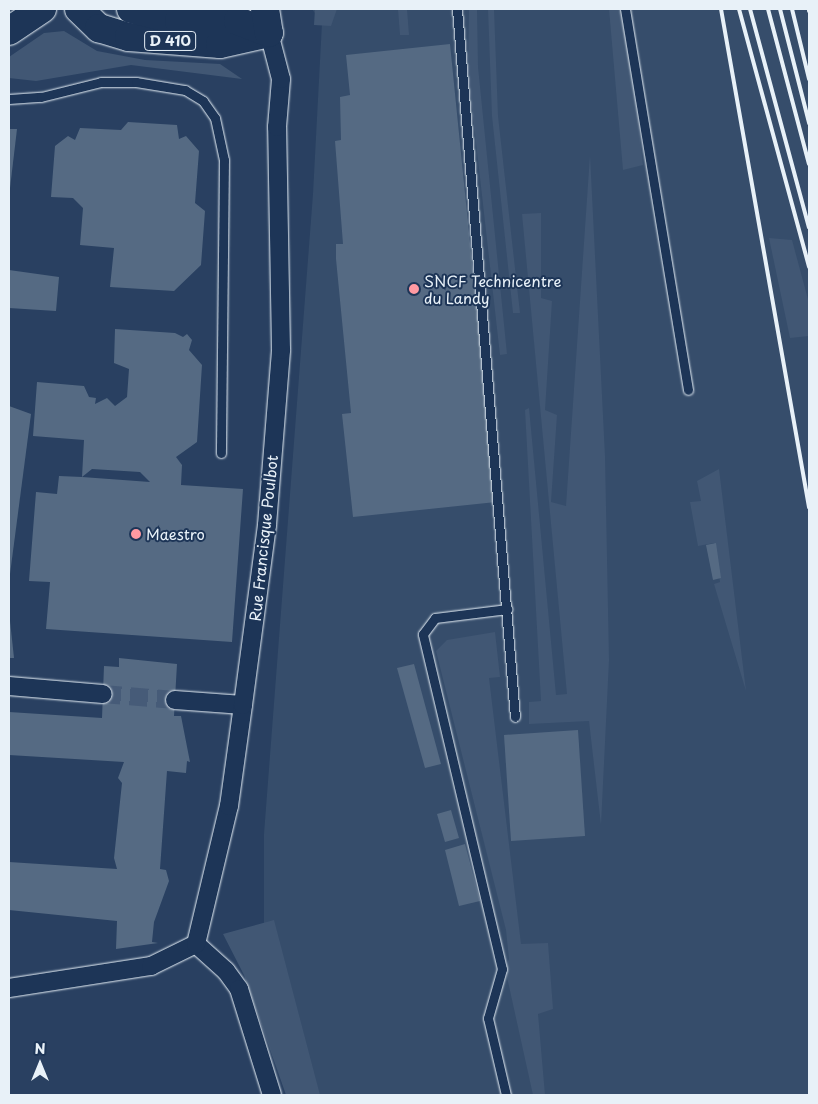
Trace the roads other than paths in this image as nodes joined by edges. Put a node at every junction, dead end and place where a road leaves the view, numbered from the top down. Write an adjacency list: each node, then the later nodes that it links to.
1 (42, 9): 7 (main road)
2 (79, 9): 6 (main road, D 410)
3 (131, 9): 6 (main road, D 410)
4 (457, 9): 13 (lane)
5 (625, 9): 11 (lane)
6 (267, 21): 17 (street, Rue Francisque Poulbot)
7 (9, 31)
8 (9, 94): 9 (lane)
9 (25, 98): 10 (lane); 12 (lane)
10 (9, 100)
11 (688, 390)
12 (221, 452)
13 (507, 609): 18 (lane); 22 (lane)
14 (9, 686): 15 (street)
15 (103, 694)
16 (175, 700): 17 (street)
17 (243, 705): 19 (street, Rue Francisque Poulbot)
18 (515, 718)
19 (196, 944): 20 (street); 21 (street)
20 (9, 988)
21 (272, 1095)
22 (506, 1095)

